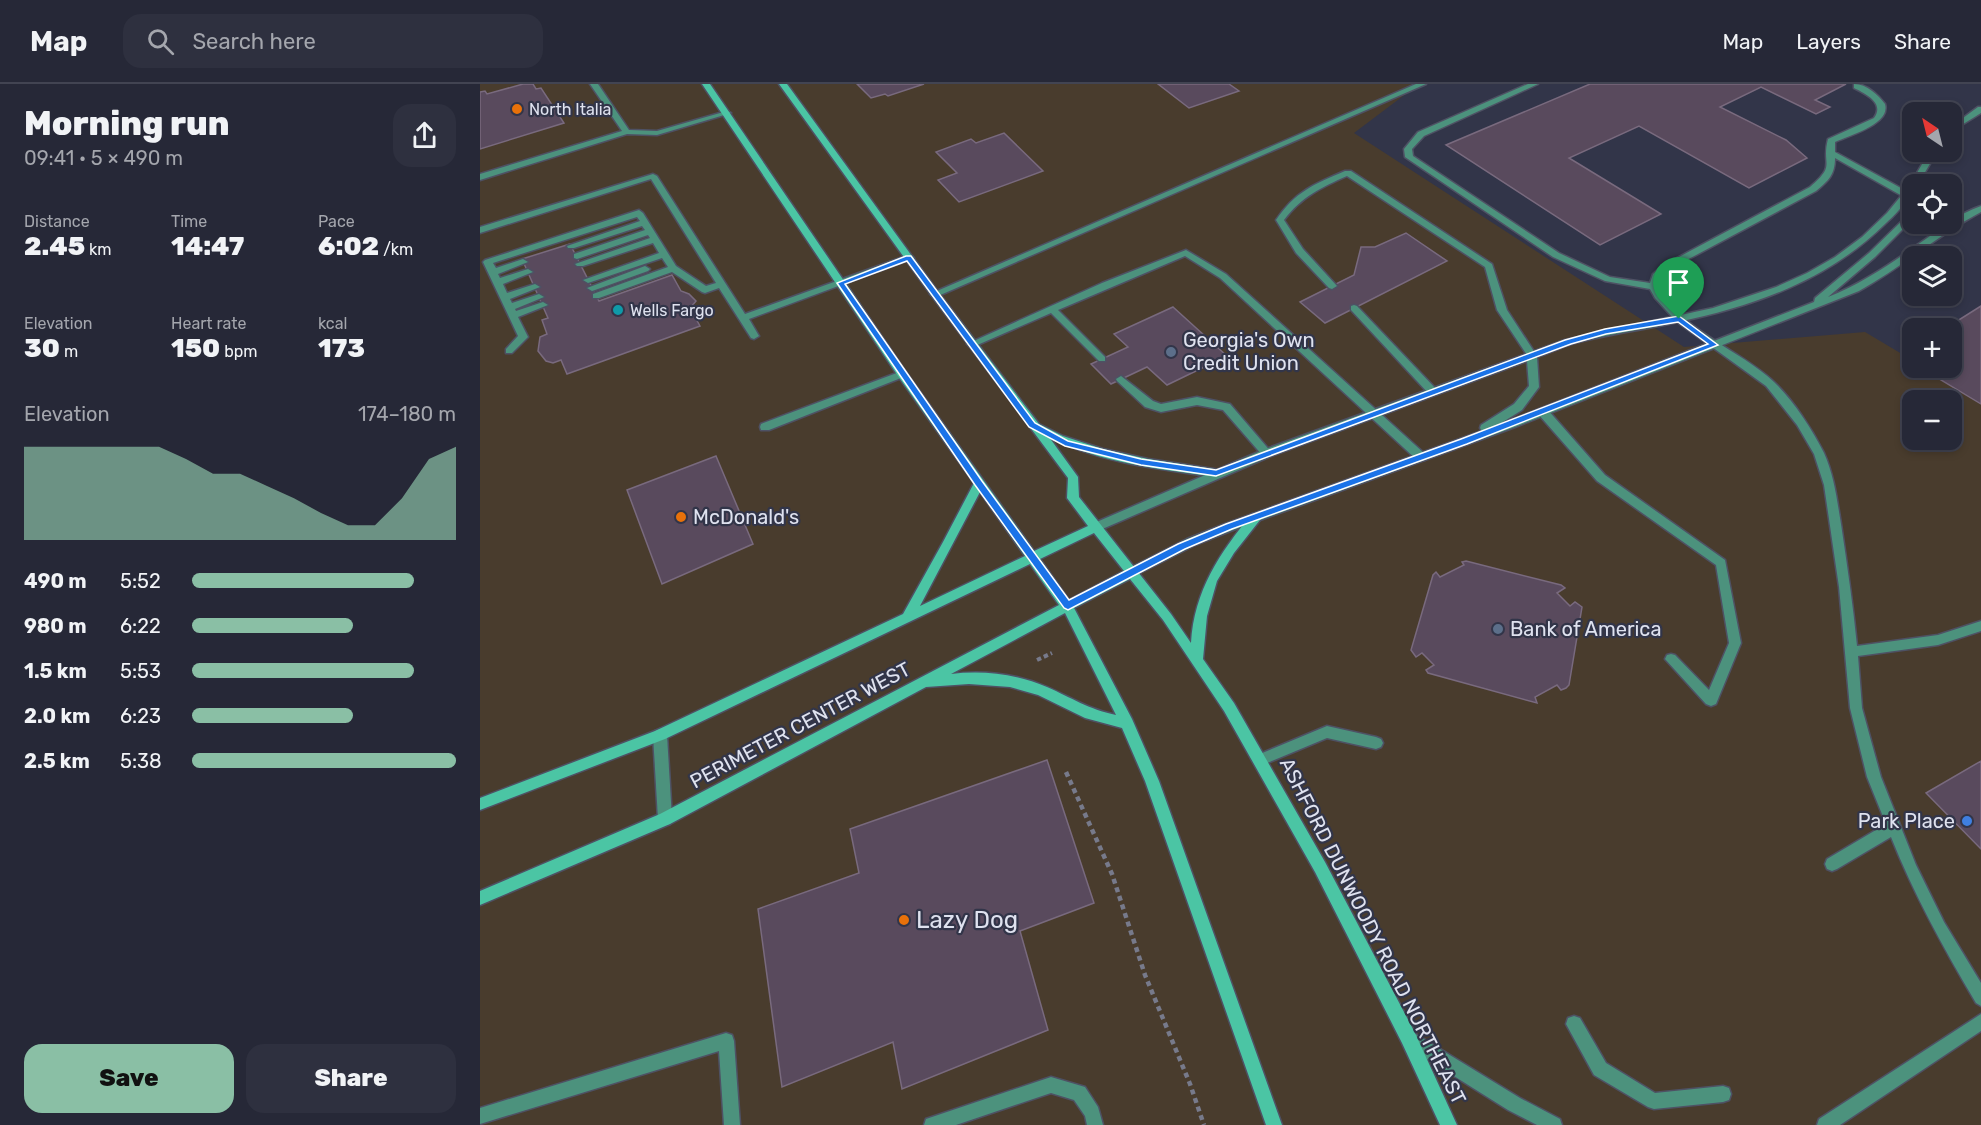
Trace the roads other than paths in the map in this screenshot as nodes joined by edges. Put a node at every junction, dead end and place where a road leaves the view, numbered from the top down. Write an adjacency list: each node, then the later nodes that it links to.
1 (594, 84): 10 (street)
2 (706, 84): 8 (main road)
3 (783, 84): 21 (main road, ASHFORD DUNWOODY ROAD NORTHEAST)
4 (1422, 84): 31 (street)
5 (1534, 84): 29 (street)
6 (1857, 86): 11 (street)
7 (1981, 109): 9 (street)
8 (727, 113): 10 (street); 26 (main road)
9 (1962, 122)
10 (627, 132): 12 (street)
11 (1830, 153): 13 (street); 29 (street)
12 (480, 177)
13 (1902, 188)
14 (1902, 202): 37 (street)
15 (1981, 209): 34 (street)
16 (642, 217): 19 (street); 20 (street); 24 (street)
17 (1902, 226): 34 (street)
18 (480, 230): 27 (street)
19 (655, 238): 22 (street); 25 (street); 25 (street)
20 (571, 246)
21 (909, 258): 26 (street); 31 (main road, ASHFORD DUNWOODY ROAD NORTHEAST)
22 (669, 261): 25 (street); 25 (street); 27 (street)
23 (523, 262): 24 (street)
24 (494, 272): 32 (street)
25 (586, 276)
26 (841, 283): 36 (street); 44 (main road)
27 (722, 284): 36 (street)
28 (1332, 286): 42 (street)
29 (1654, 287): 37 (street)
30 (537, 292): 32 (street); 32 (street); 32 (street)
31 (935, 294): 39 (main road, ASHFORD DUNWOODY ROAD NORTHEAST)
32 (508, 303): 41 (street)
33 (1354, 308): 46 (street)
34 (1807, 308): 40 (street)
35 (1053, 310): 39 (street); 43 (street); 48 (street)
36 (743, 318): 38 (street)
37 (1679, 319): 40 (street); 42 (street)
38 (754, 336)
39 (972, 344): 49 (main road, ASHFORD DUNWOODY ROAD NORTHEAST)
40 (1714, 345): 47 (street); 63 (street)
41 (509, 351)
42 (1532, 356): 46 (street); 51 (street)
43 (1102, 359)
44 (902, 374): 50 (street); 55 (main road)
45 (1121, 379): 52 (street)
46 (1433, 392): 48 (street)
47 (1543, 412): 51 (street); 65 (street)
48 (1374, 413): 52 (street); 53 (street)
49 (1032, 425): 54 (main road); 57 (main road, ASHFORD DUNWOODY ROAD NORTHEAST)
50 (765, 427)
51 (1464, 442): 53 (street)
52 (1267, 453): 54 (street)
53 (1421, 457): 56 (street)
54 (1216, 473): 57 (street)
55 (979, 483): 58 (main road); 61 (main road)
56 (1256, 517): 59 (street); 64 (main road)
57 (1096, 527): 58 (main road); 59 (main road, ASHFORD DUNWOODY ROAD NORTHEAST)
58 (1033, 558): 60 (main road); 61 (main road)
59 (1132, 572): 60 (main road, PERIMETER CENTER WEST); 64 (main road, ASHFORD DUNWOODY ROAD NORTHEAST)
60 (1068, 606): 66 (main road, PERIMETER CENTER WEST); 67 (main road)
61 (907, 617): 68 (main road)
62 (1981, 626): 63 (street)
63 (1851, 652): 73 (street)
64 (1197, 659): 70 (main road, ASHFORD DUNWOODY ROAD NORTHEAST)
65 (1671, 659)
66 (918, 685): 67 (main road); 72 (main road, PERIMETER CENTER WEST)
67 (1126, 723): 85 (main road)
68 (660, 735): 71 (main road); 72 (street)
69 (1376, 743): 70 (street)
70 (1260, 760): 79 (main road, ASHFORD DUNWOODY ROAD NORTHEAST)
71 (480, 804)
72 (665, 819): 75 (main road, PERIMETER CENTER WEST)
73 (1894, 827): 74 (street); 76 (street)
74 (1832, 864)
75 (480, 898)
76 (1981, 998)
77 (1981, 1022): 88 (street)
78 (1574, 1024): 80 (street)
79 (1408, 1037): 86 (main road, ASHFORD DUNWOODY ROAD NORTHEAST); 87 (street)
80 (1723, 1094)
81 (480, 1116): 82 (street)
82 (732, 1125)
83 (932, 1125): 84 (street)
84 (1095, 1125)
85 (1274, 1125)
86 (1449, 1125)
87 (1554, 1125)
88 (1825, 1125)

